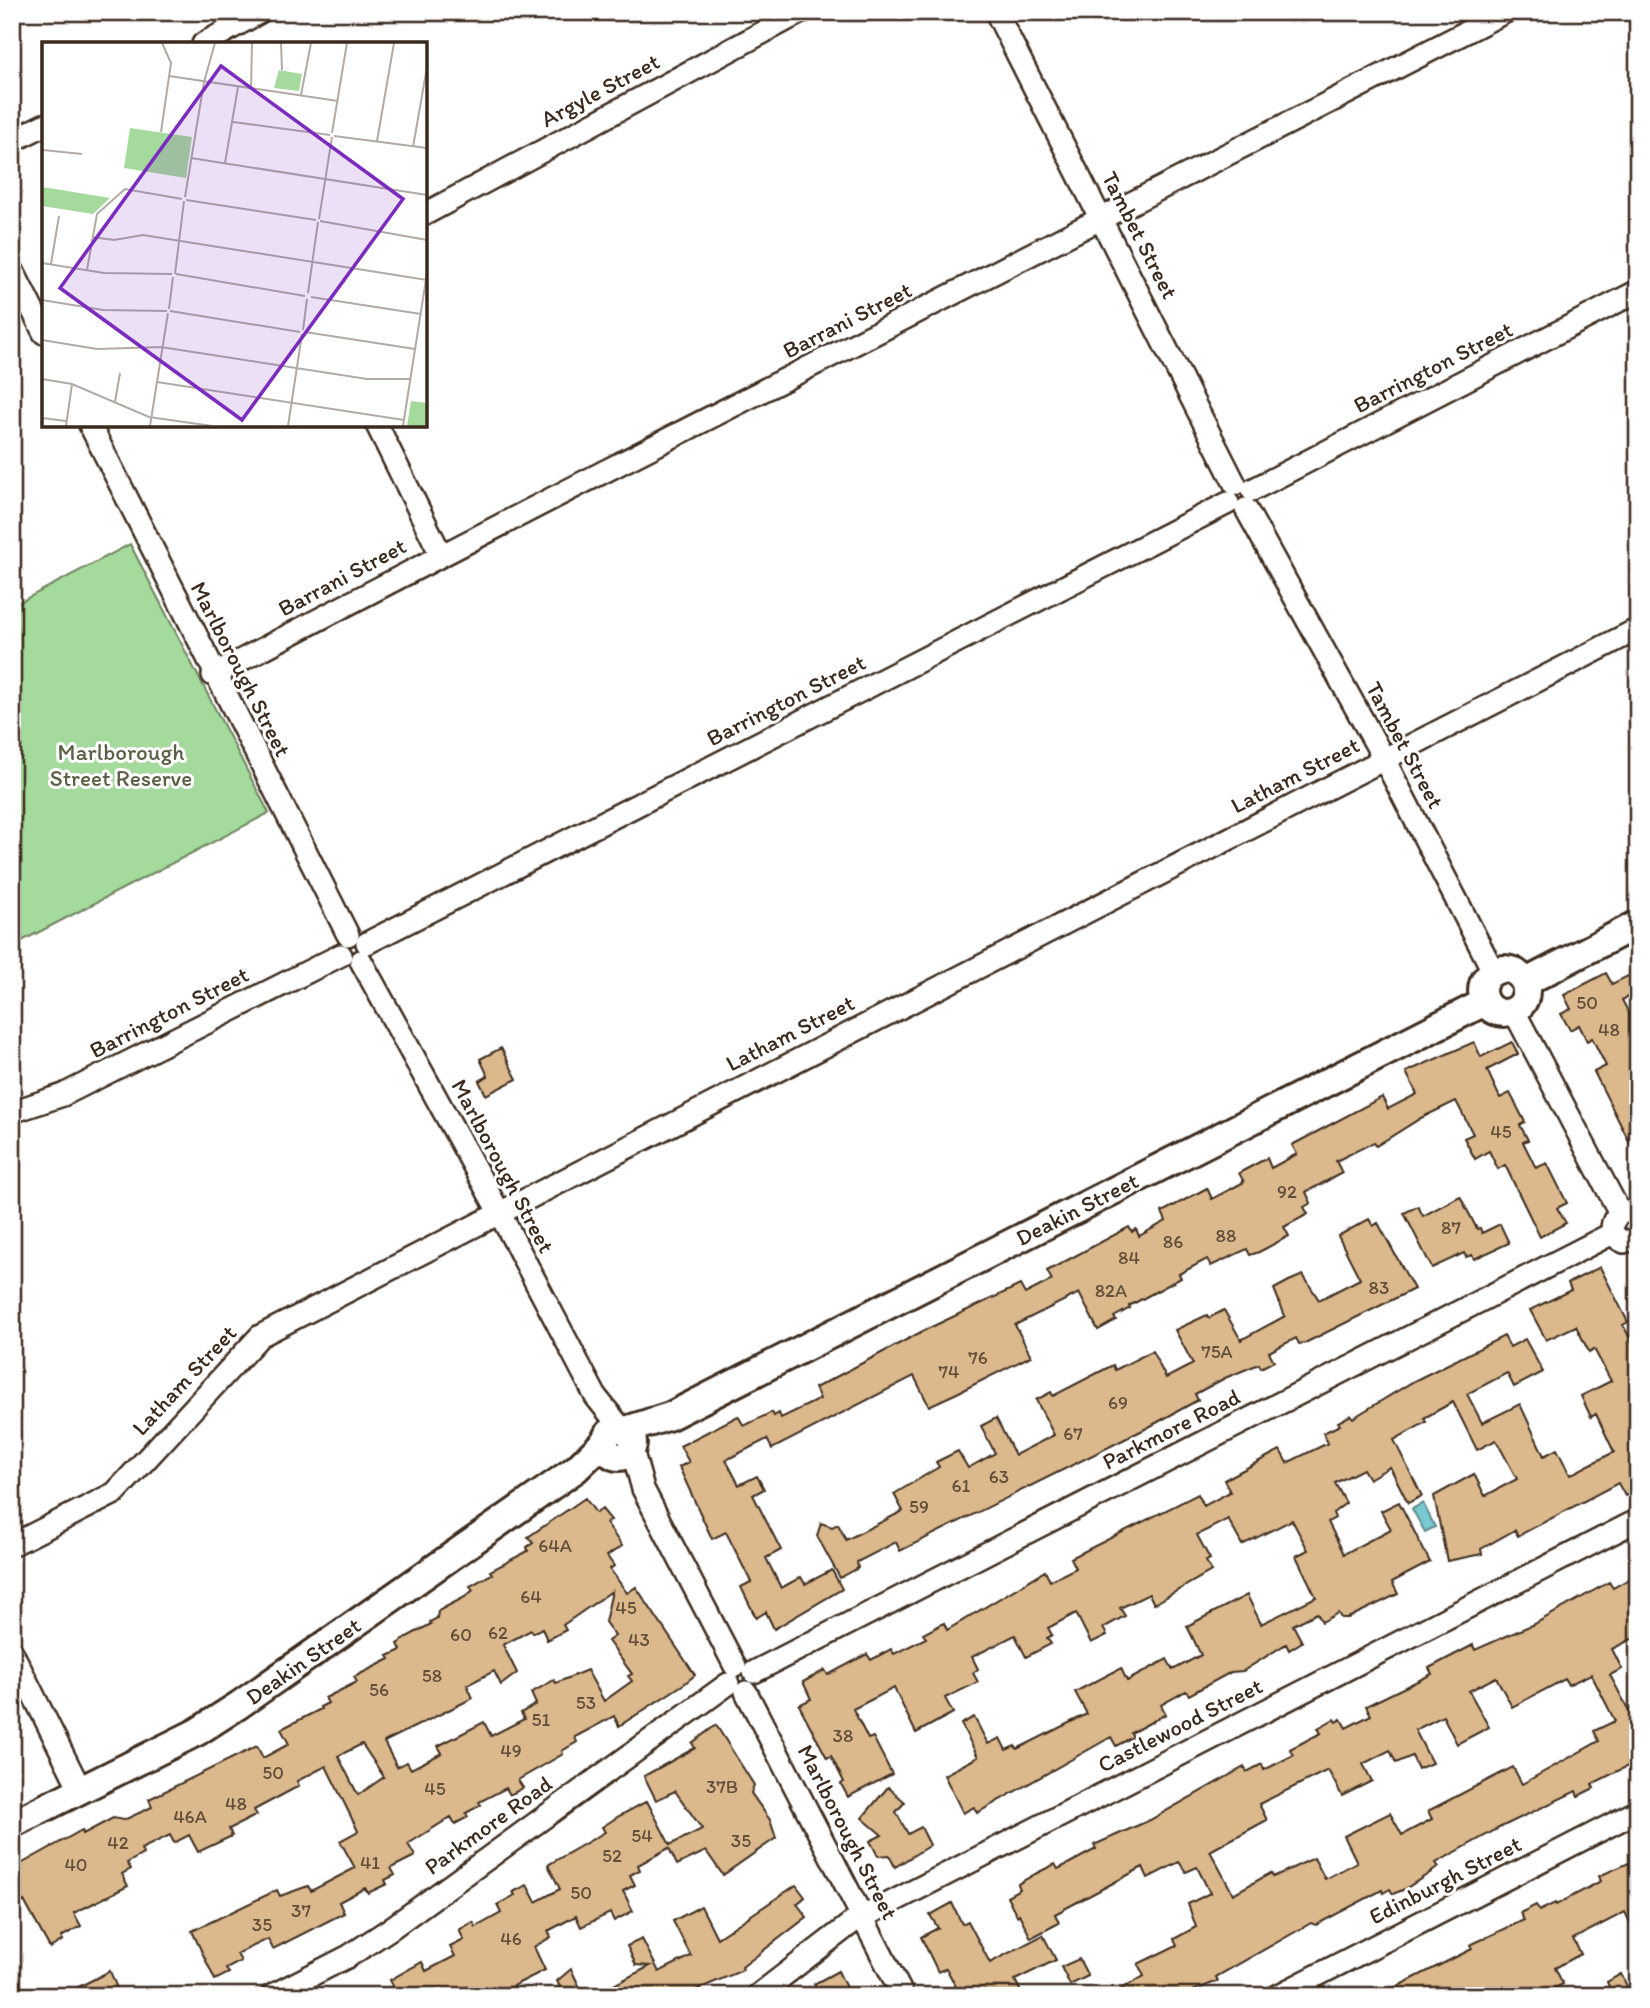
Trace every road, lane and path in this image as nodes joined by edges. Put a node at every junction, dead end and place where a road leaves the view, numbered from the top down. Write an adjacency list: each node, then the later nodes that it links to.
1 (260, 12): 5 (street)
2 (800, 12): 8 (street, Argyle Street)
3 (996, 12): 9 (street, Tambet Street)
4 (1505, 12): 9 (street, Barrani Street)
5 (207, 42)
6 (42, 126): 7 (street)
7 (12, 141)
8 (427, 213)
9 (1103, 220): 15 (street, Tambet Street); 16 (street, Barrani Street)
10 (12, 269): 12 (street)
11 (1638, 291): 15 (street, Barrington Street)
12 (42, 329)
13 (91, 427): 18 (street, Marlborough Street)
14 (378, 427): 16 (street)
15 (1240, 496): 19 (street, Tambet Street); 21 (street, Barrington Street)
16 (441, 555): 18 (street, Barrani Street)
17 (1638, 629): 19 (street, Latham Street)
18 (214, 675): 21 (street, Marlborough Street)
19 (1384, 759): 22 (street, Tambet Street); 27 (street, Latham Street)
20 (1638, 924): 23 (street)
21 (354, 949): 26 (street, Barrington Street); 27 (street, Marlborough Street)
22 (1493, 971): 23 (street); 24 (street)
23 (1525, 982): 25 (street)
24 (1485, 1002): 25 (street); 30 (street, Deakin Street)
25 (1514, 1011): 28 (street)
26 (15, 1111)
27 (499, 1212): 30 (street, Marlborough Street); 32 (street, Latham Street)
28 (1623, 1221): 29 (street); 34 (street, Parkmore Road)
29 (1637, 1242)
30 (619, 1443): 34 (street, Marlborough Street); 35 (street, Deakin Street)
31 (1638, 1520): 38 (street, Castlewood Street)
32 (12, 1545)
33 (12, 1652): 35 (street)
34 (741, 1679): 38 (street, Marlborough Street); 39 (street, Parkmore Road)
35 (80, 1789): 37 (street, Deakin Street)
36 (1638, 1811): 42 (street, Edinburgh Street)
37 (12, 1824)
38 (863, 1917): 40 (street, Castlewood Street); 41 (street, Marlborough Street)
39 (271, 1996)
40 (757, 1996)
41 (903, 1996)
42 (1277, 1996)

